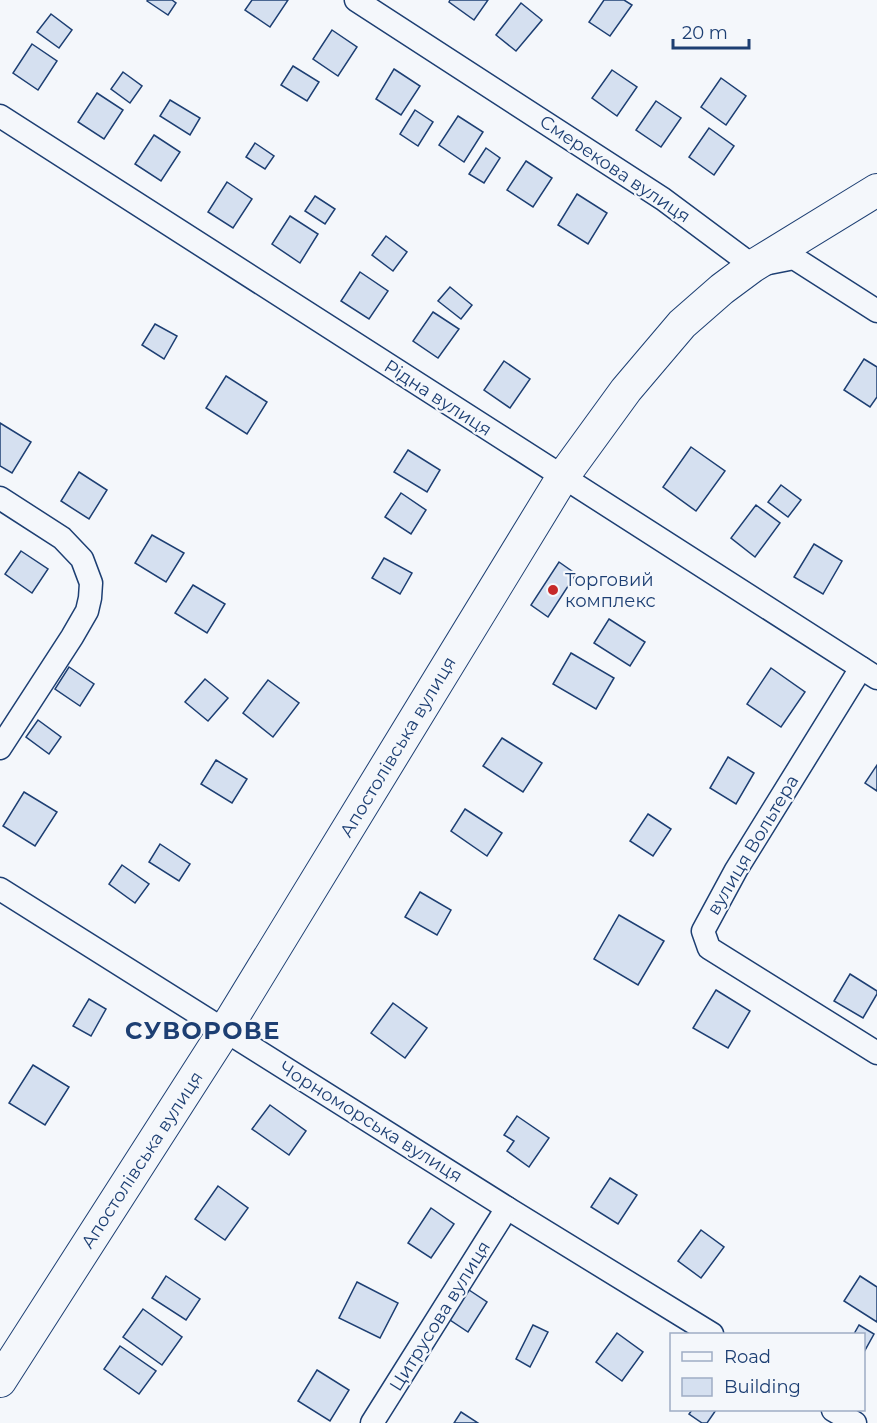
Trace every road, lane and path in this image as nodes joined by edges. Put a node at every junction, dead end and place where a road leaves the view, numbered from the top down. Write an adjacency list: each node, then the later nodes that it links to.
1 (356, 0): 4 (street, Смерекова вулиця)
2 (0, 116): 6 (street, Рідна вулиця)
3 (877, 190): 4 (street, Апостолівська вулиця)
4 (753, 266): 5 (street); 6 (street, Апостолівська вулиця)
5 (877, 311)
6 (562, 478): 8 (street, Рідна вулиця); 11 (street, Апостолівська вулиця)
7 (0, 498): 9 (street)
8 (869, 673): 12 (street, вулиця Вольтера)
9 (0, 748)
10 (0, 889): 11 (street, Чорноморська вулиця)
11 (225, 1030): 13 (street, Чорноморська вулиця); 15 (street, Апостолівська вулиця)
12 (877, 1053)
13 (507, 1208): 14 (street, Чорноморська вулиця); 17 (street, Цитрусова вулиця)
14 (709, 1333)
15 (0, 1381)
16 (835, 1411): 18 (street)
17 (372, 1423)
18 (855, 1423)

